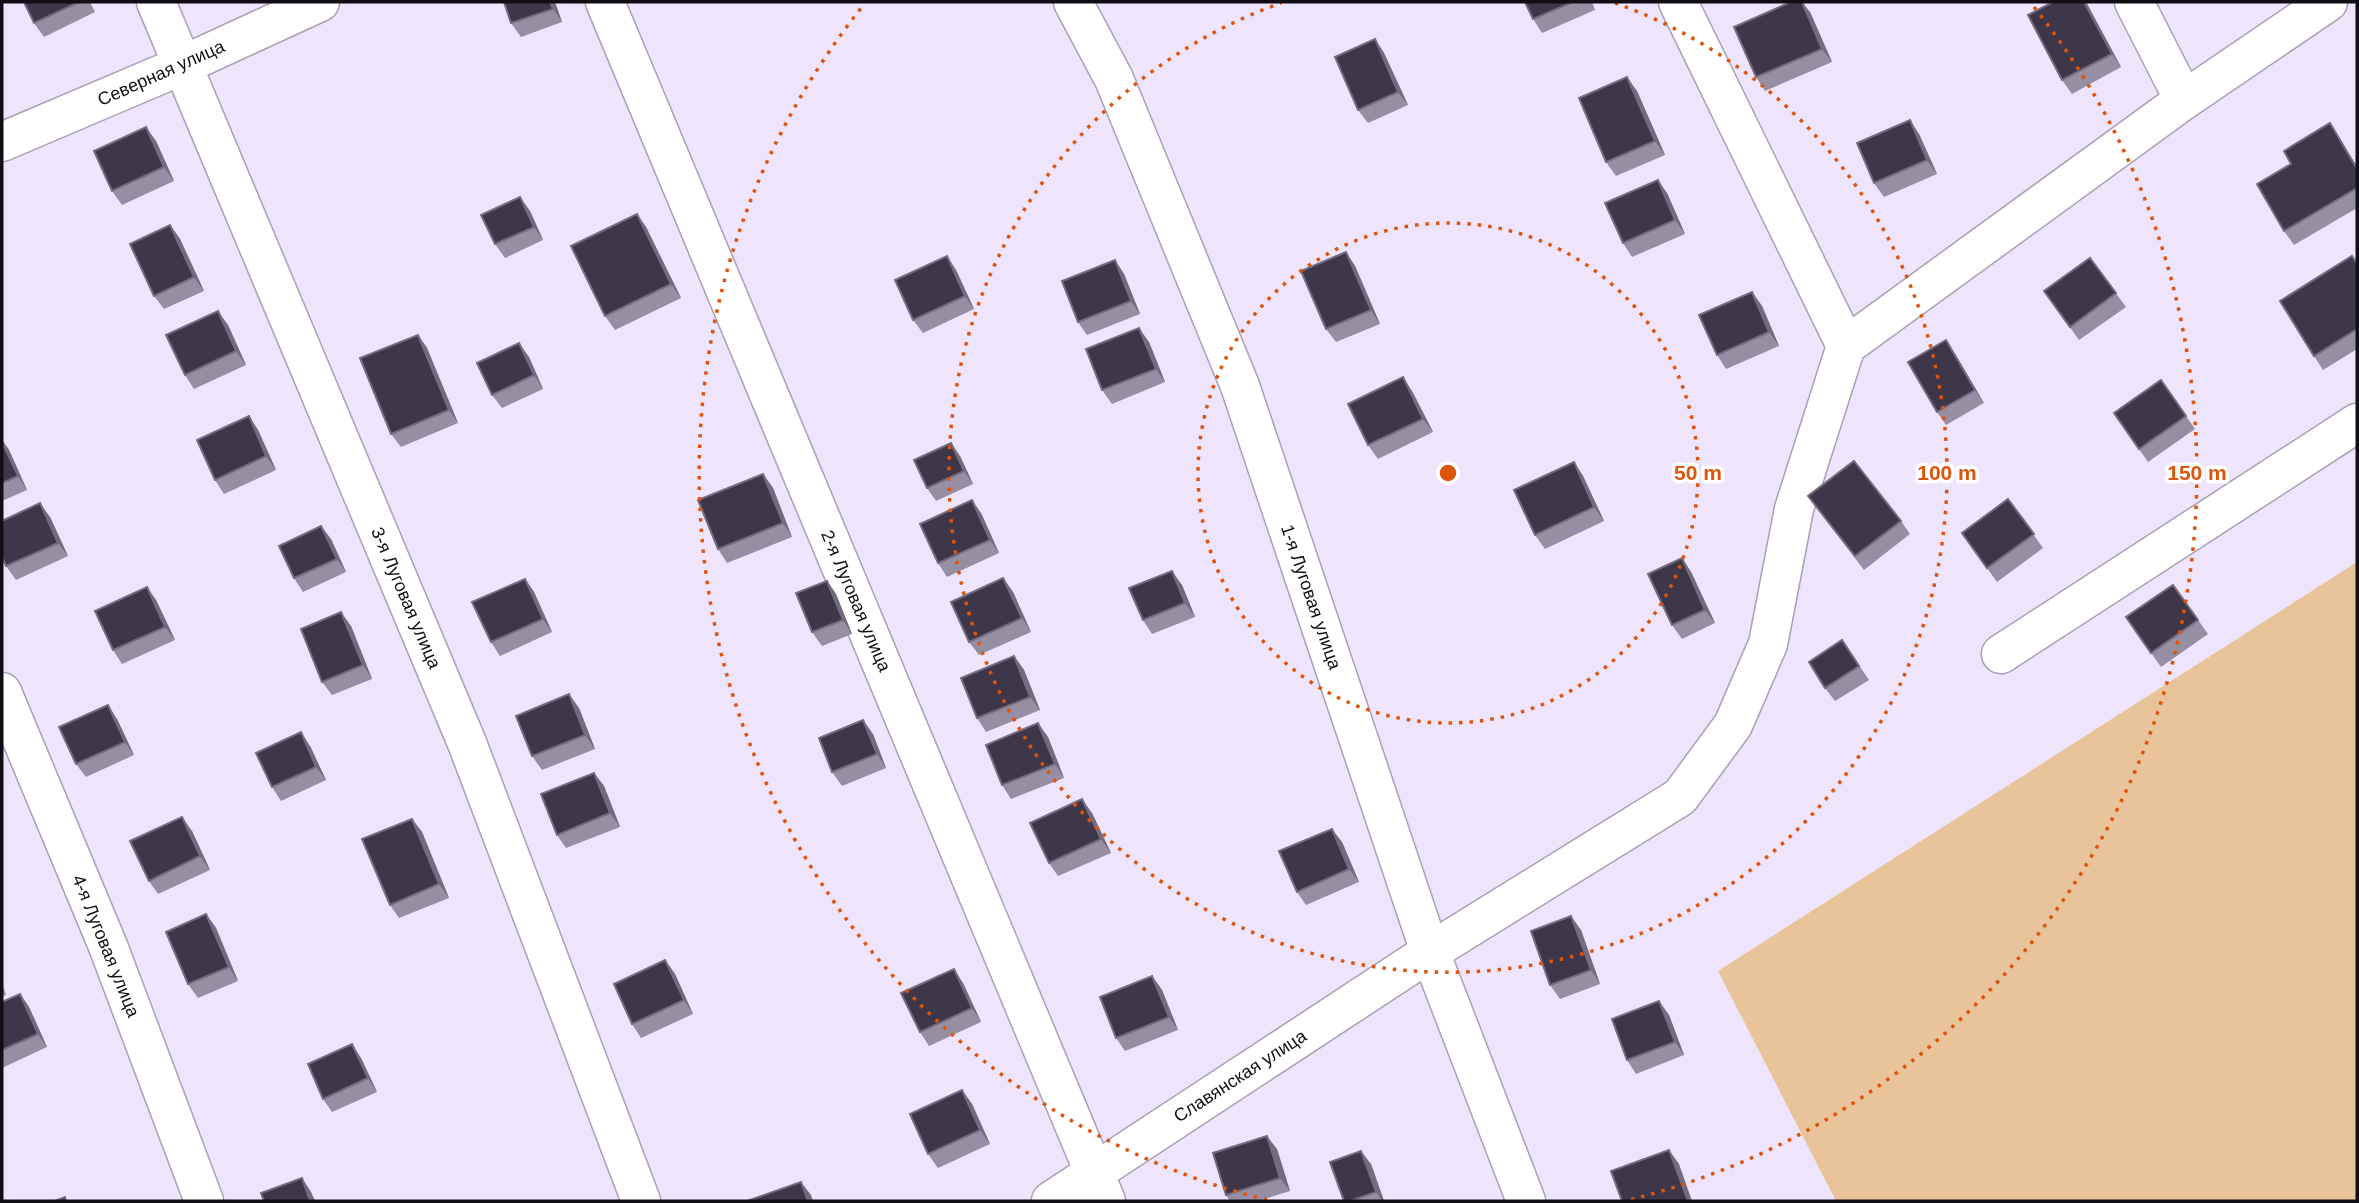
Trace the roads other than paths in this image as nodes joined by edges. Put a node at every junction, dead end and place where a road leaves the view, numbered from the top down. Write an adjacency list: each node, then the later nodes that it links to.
1 (156, 2): 8 (street, 3-я Луговая улица)
2 (320, 2): 8 (street, Северная улица)
3 (605, 2): 16 (street, 2-я Луговая улица)
4 (1073, 2): 15 (street, 1-я Луговая улица)
5 (1678, 2): 11 (street)
6 (2134, 2): 9 (street)
7 (2328, 2): 9 (street)
8 (183, 65): 10 (street, Северная улица); 18 (street, 3-я Луговая улица)
9 (2184, 100): 11 (street)
10 (2, 142)
11 (1846, 346): 15 (street, Славянская улица)
12 (2357, 423): 13 (street)
13 (2001, 654)
14 (2, 692): 17 (street, 4-я Луговая улица)
15 (1430, 952): 16 (street, Славянская улица); 20 (street, 1-я Луговая улица)
16 (1101, 1186): 19 (street, Славянская улица)
17 (204, 1201)
18 (641, 1201)
19 (1051, 1201)
20 (1526, 1201)

